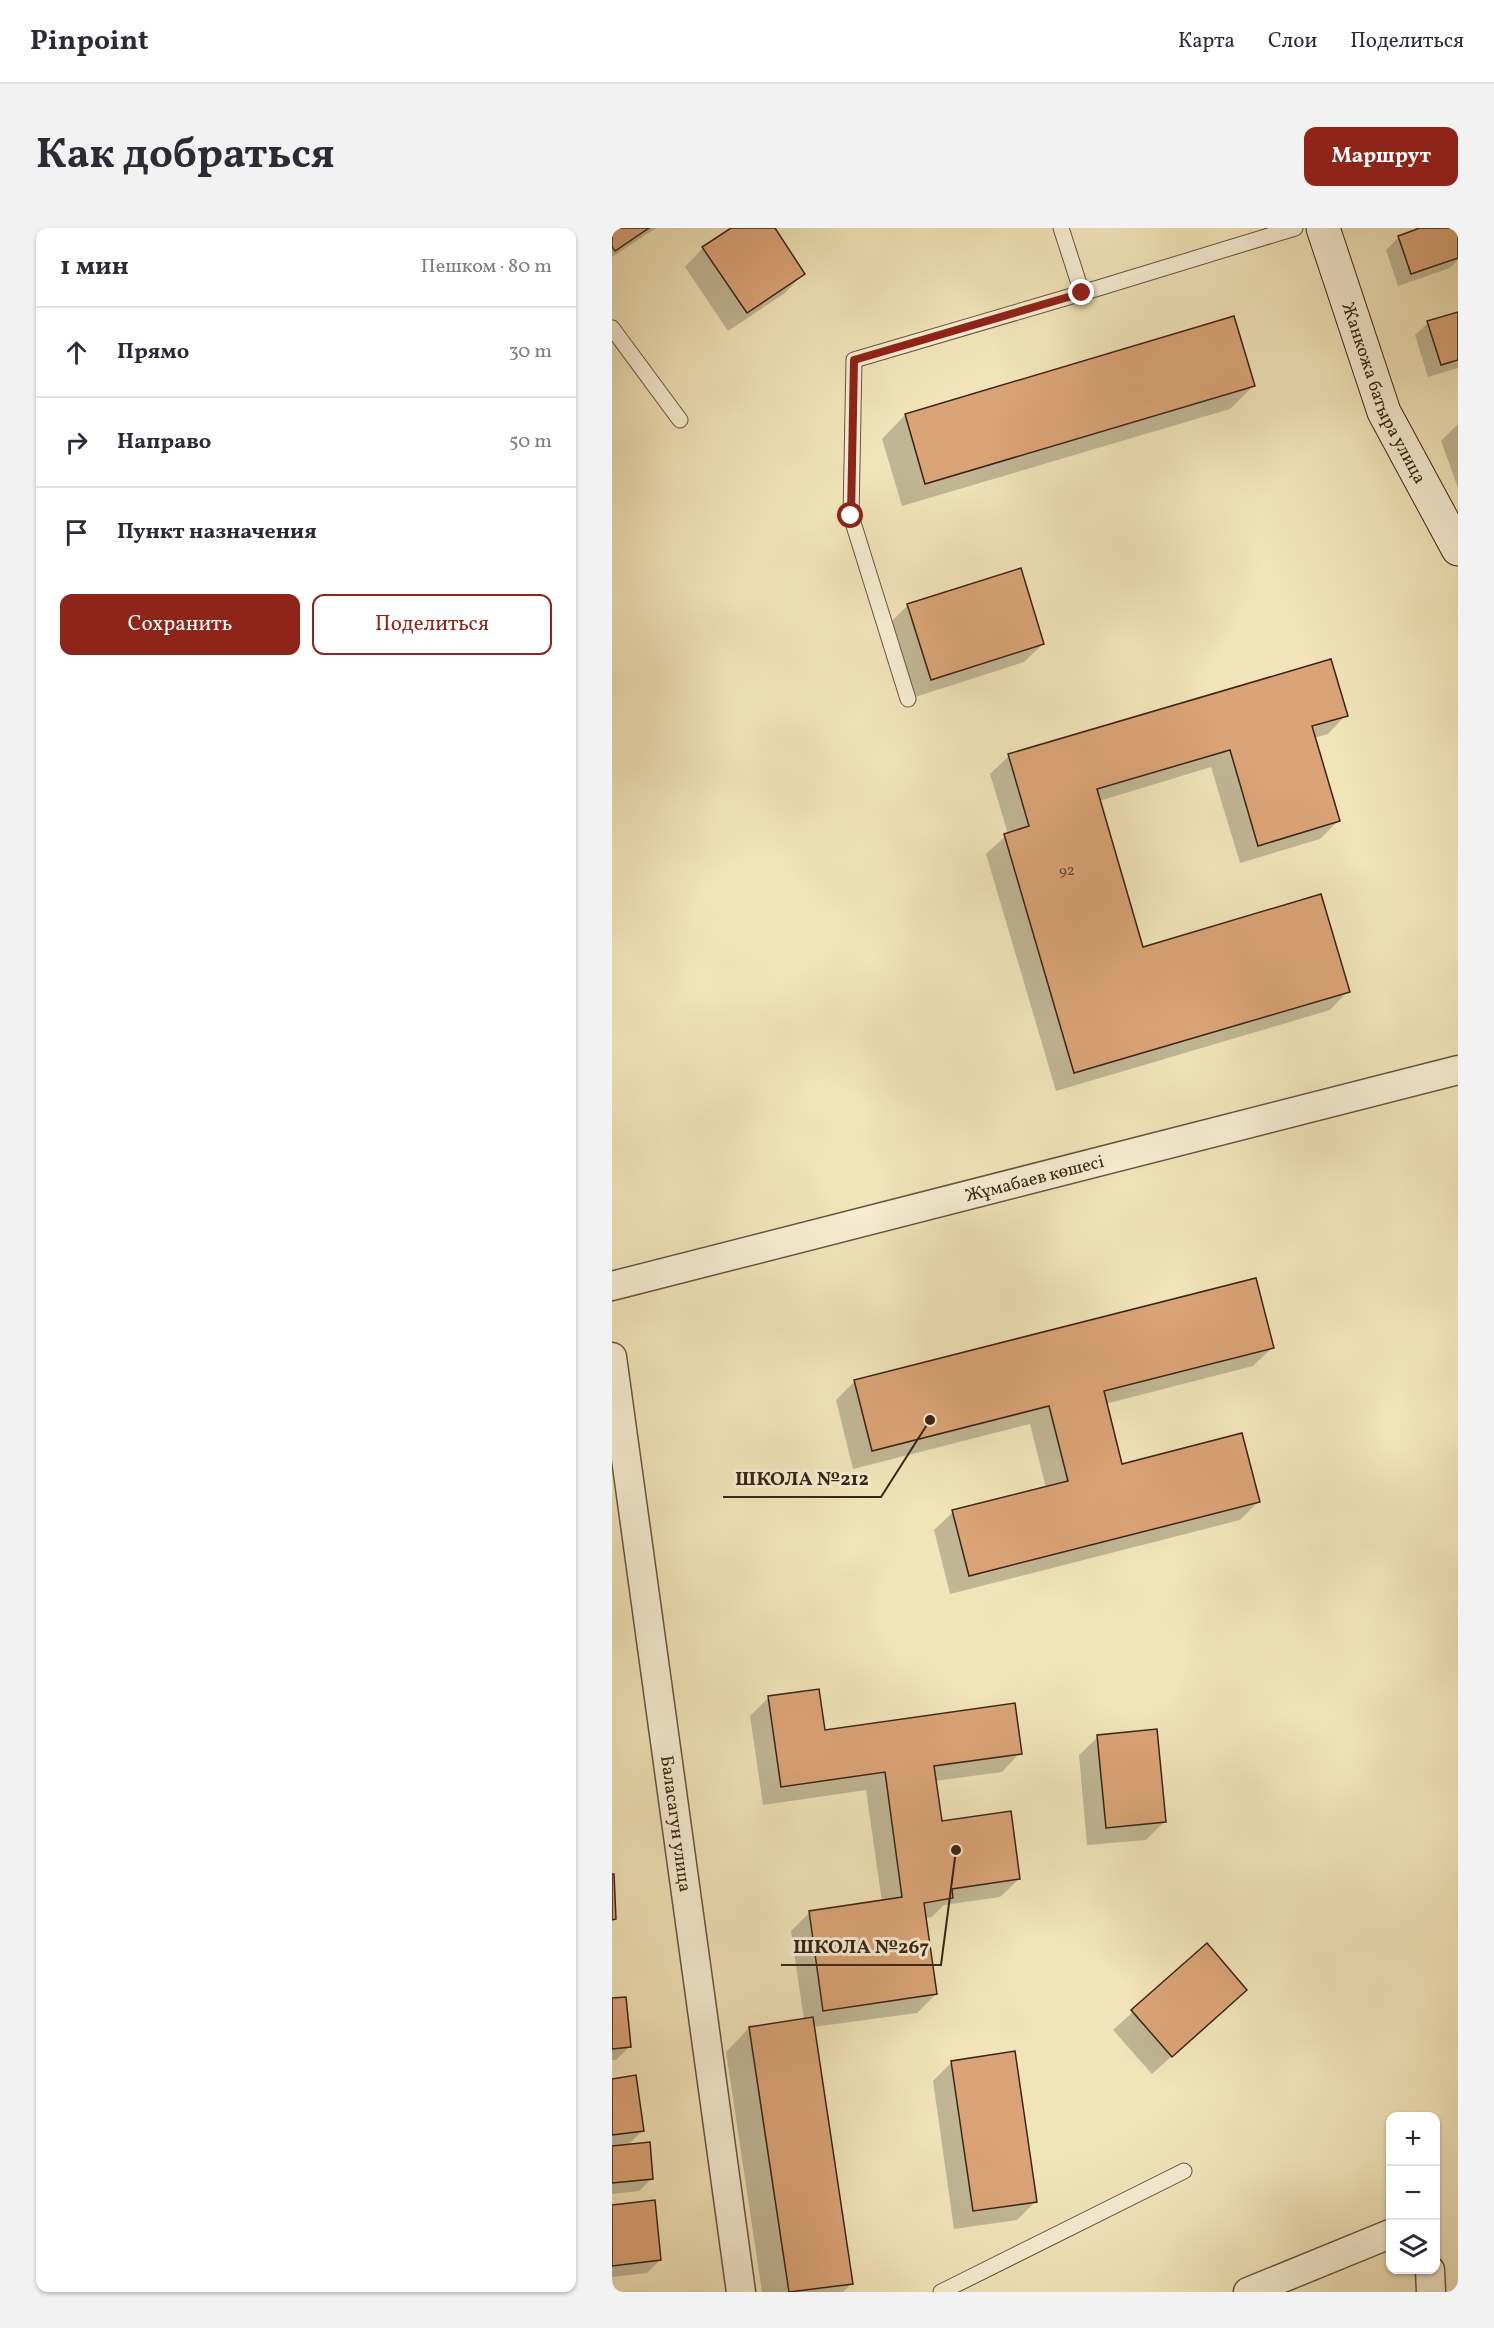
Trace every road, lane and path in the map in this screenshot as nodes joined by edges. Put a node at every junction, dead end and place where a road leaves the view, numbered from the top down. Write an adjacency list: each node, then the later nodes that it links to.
1 (1061, 228): 4 (lane)
2 (1295, 228): 4 (lane)
3 (1323, 228): 7 (street, Жанкожа батыра улица)
4 (1082, 293): 9 (lane)
5 (612, 328): 6 (lane)
6 (680, 420)
7 (1450, 518): 8 (street, Жанкожа батыра улица)
8 (1458, 549)
9 (908, 699)
10 (1458, 1070): 11 (street, Жұмабаев көшесі)
11 (612, 1286)
12 (612, 1357): 16 (street, Баласагун улица)
13 (1184, 2171): 17 (lane)
14 (1386, 2236): 18 (street)
15 (1430, 2274): 19 (street)
16 (741, 2292)
17 (941, 2292)
18 (1248, 2292)
19 (1431, 2292)

